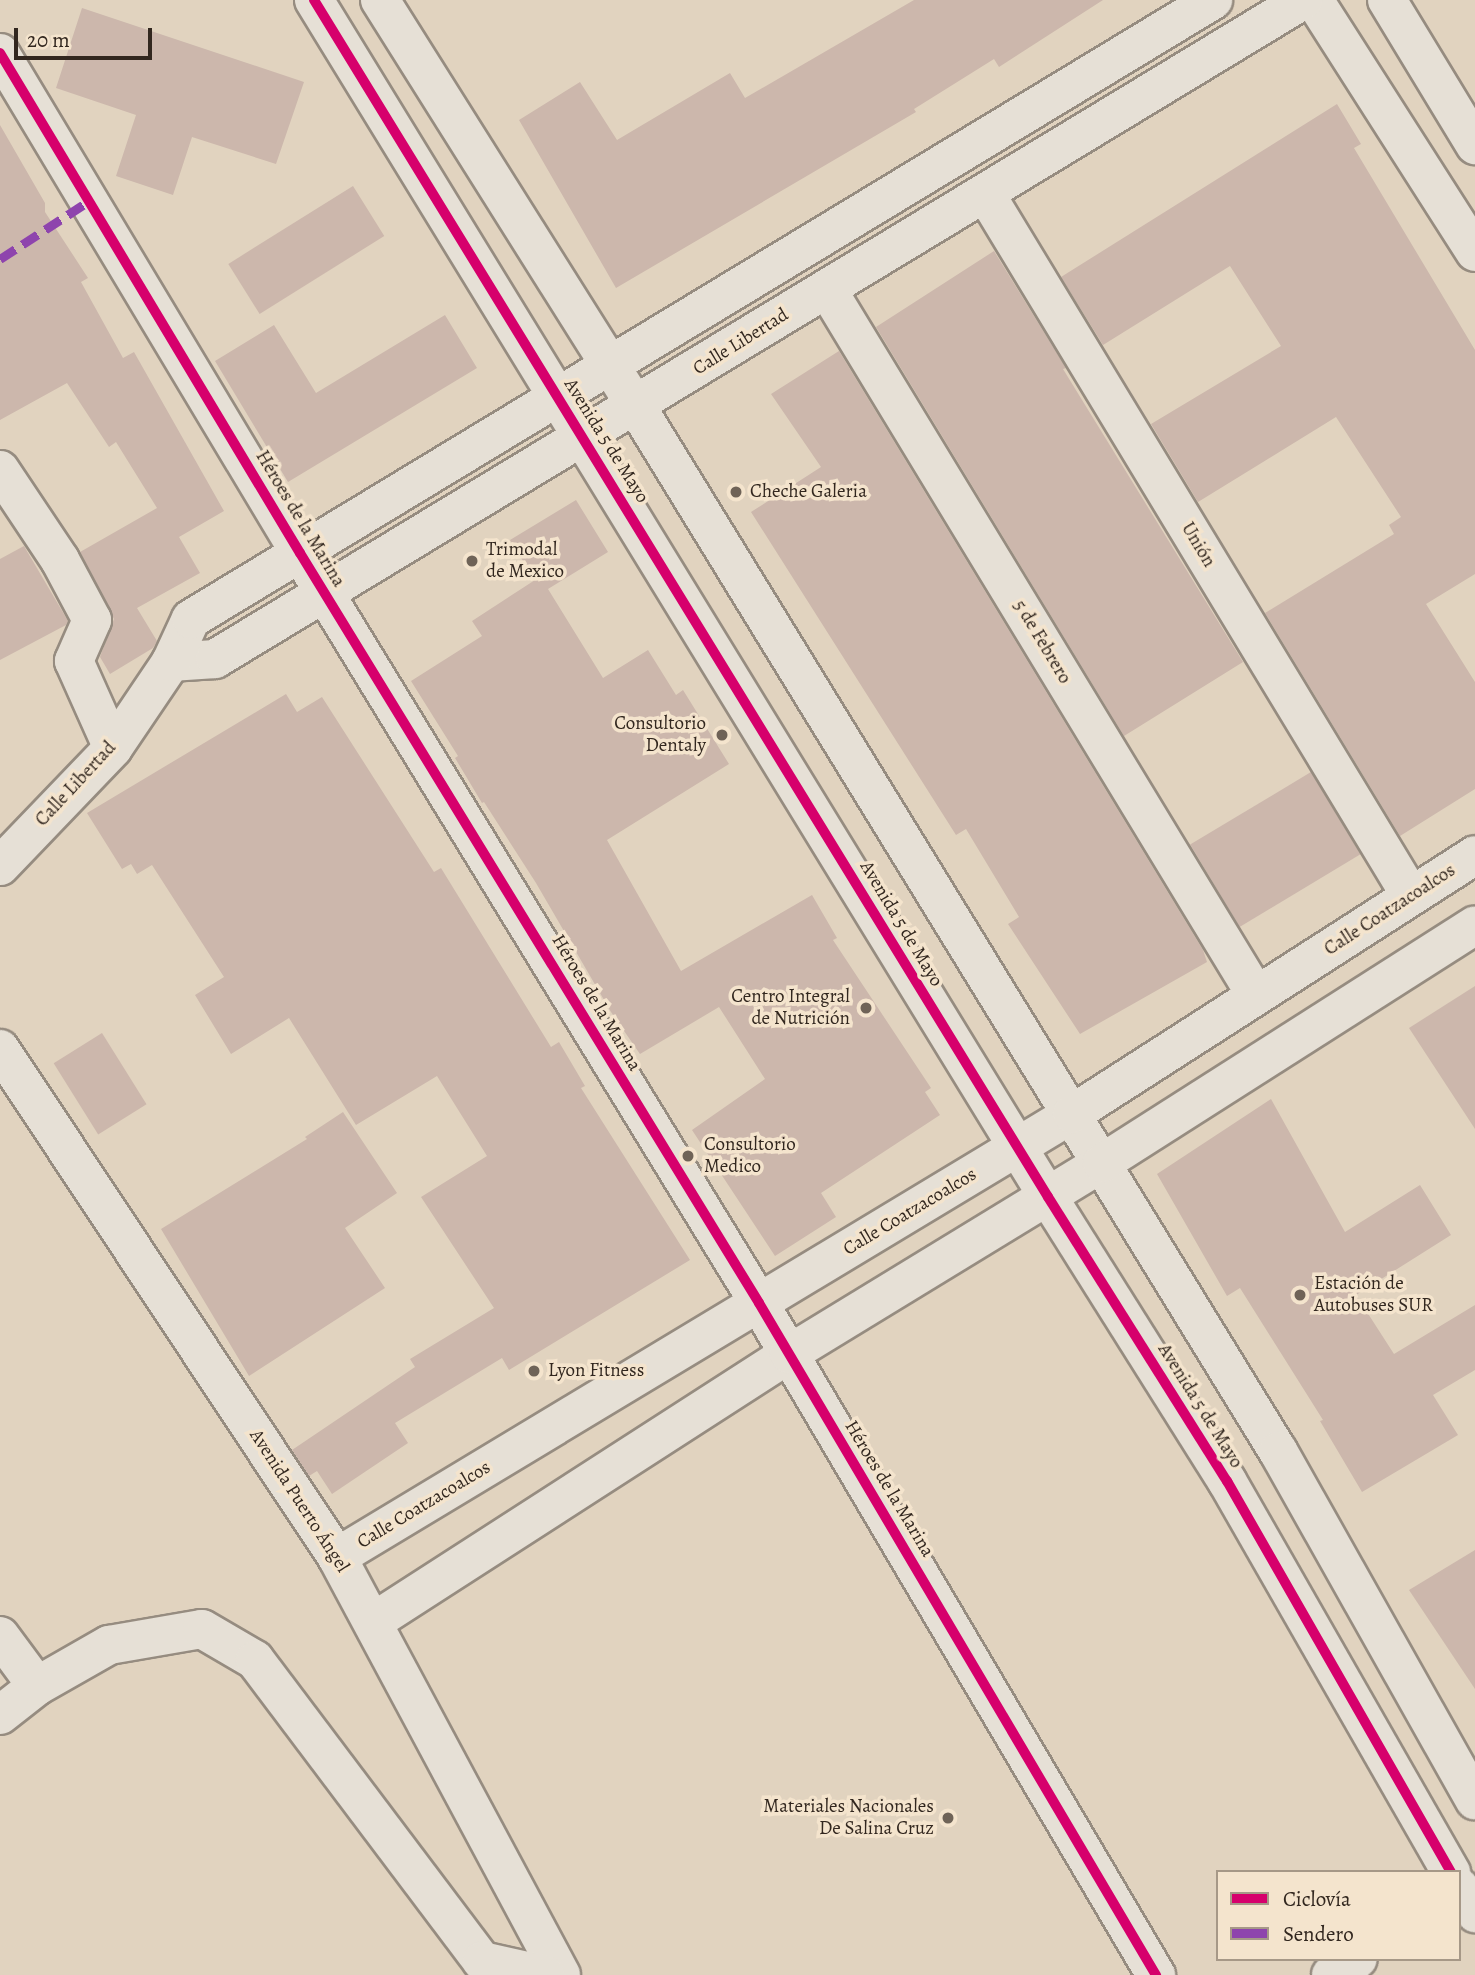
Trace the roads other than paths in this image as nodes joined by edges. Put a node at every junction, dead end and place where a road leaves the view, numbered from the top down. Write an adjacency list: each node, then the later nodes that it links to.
1 (314, 0): 13 (street, Avenida 5 de Mayo)
2 (380, 0): 12 (street)
3 (1213, 0): 12 (street, Calle Libertad)
4 (1303, 0): 9 (street, Calle Libertad)
5 (1314, 0): 10 (street)
6 (1387, 0): 8 (street)
7 (0, 53): 17 (street, Héroes de la Marina)
8 (1475, 145)
9 (985, 193): 11 (street, Calle Libertad); 23 (street, Unión)
10 (1475, 252)
11 (827, 289): 14 (street, Calle Libertad); 25 (street, 5 de Febrero)
12 (610, 365): 13 (street, Calle Libertad); 14 (street)
13 (557, 395): 15 (street, Avenida 5 de Mayo); 17 (street, Calle Libertad)
14 (636, 406): 15 (street, Calle Libertad); 27 (street)
15 (583, 437): 18 (street, Calle Libertad); 28 (street, Avenida 5 de Mayo)
16 (0, 470): 20 (street)
17 (300, 553): 18 (street, Héroes de la Marina); 19 (street, Calle Libertad)
18 (324, 593): 19 (street, Calle Libertad); 31 (street, Héroes de la Marina)
19 (171, 662): 20 (street, Calle Libertad)
20 (113, 748): 22 (street, Calle Libertad)
21 (1475, 855): 23 (street, Calle Coatzacoalcos)
22 (0, 866)
23 (1411, 896): 25 (street, Calle Coatzacoalcos)
24 (1475, 925): 29 (street)
25 (1256, 995): 27 (street, Calle Coatzacoalcos)
26 (0, 1049): 35 (street, Avenida Puerto Ángel)
27 (1072, 1114): 28 (street, Calle Coatzacoalcos); 29 (street)
28 (1017, 1147): 30 (street, Avenida 5 de Mayo); 31 (street, Calle Coatzacoalcos)
29 (1102, 1163): 30 (street); 33 (street)
30 (1048, 1198): 32 (street); 34 (street, Avenida 5 de Mayo)
31 (759, 1303): 32 (street, Héroes de la Marina); 35 (street, Calle Coatzacoalcos)
32 (789, 1354): 36 (street); 45 (street, Héroes de la Marina)
33 (1279, 1451): 34 (street); 40 (street)
34 (1227, 1481): 41 (street, Avenida 5 de Mayo)
35 (337, 1557): 36 (street, Avenida Puerto Ángel)
36 (373, 1622): 44 (street, Avenida Puerto Ángel)
37 (0, 1636): 38 (street)
38 (37, 1686): 39 (street); 43 (street)
39 (0, 1715)
40 (1475, 1800)
41 (1451, 1870)
42 (1355, 1961): 46 (street)
43 (545, 1975)
44 (561, 1975)
45 (1156, 1975)
46 (1331, 1975)

